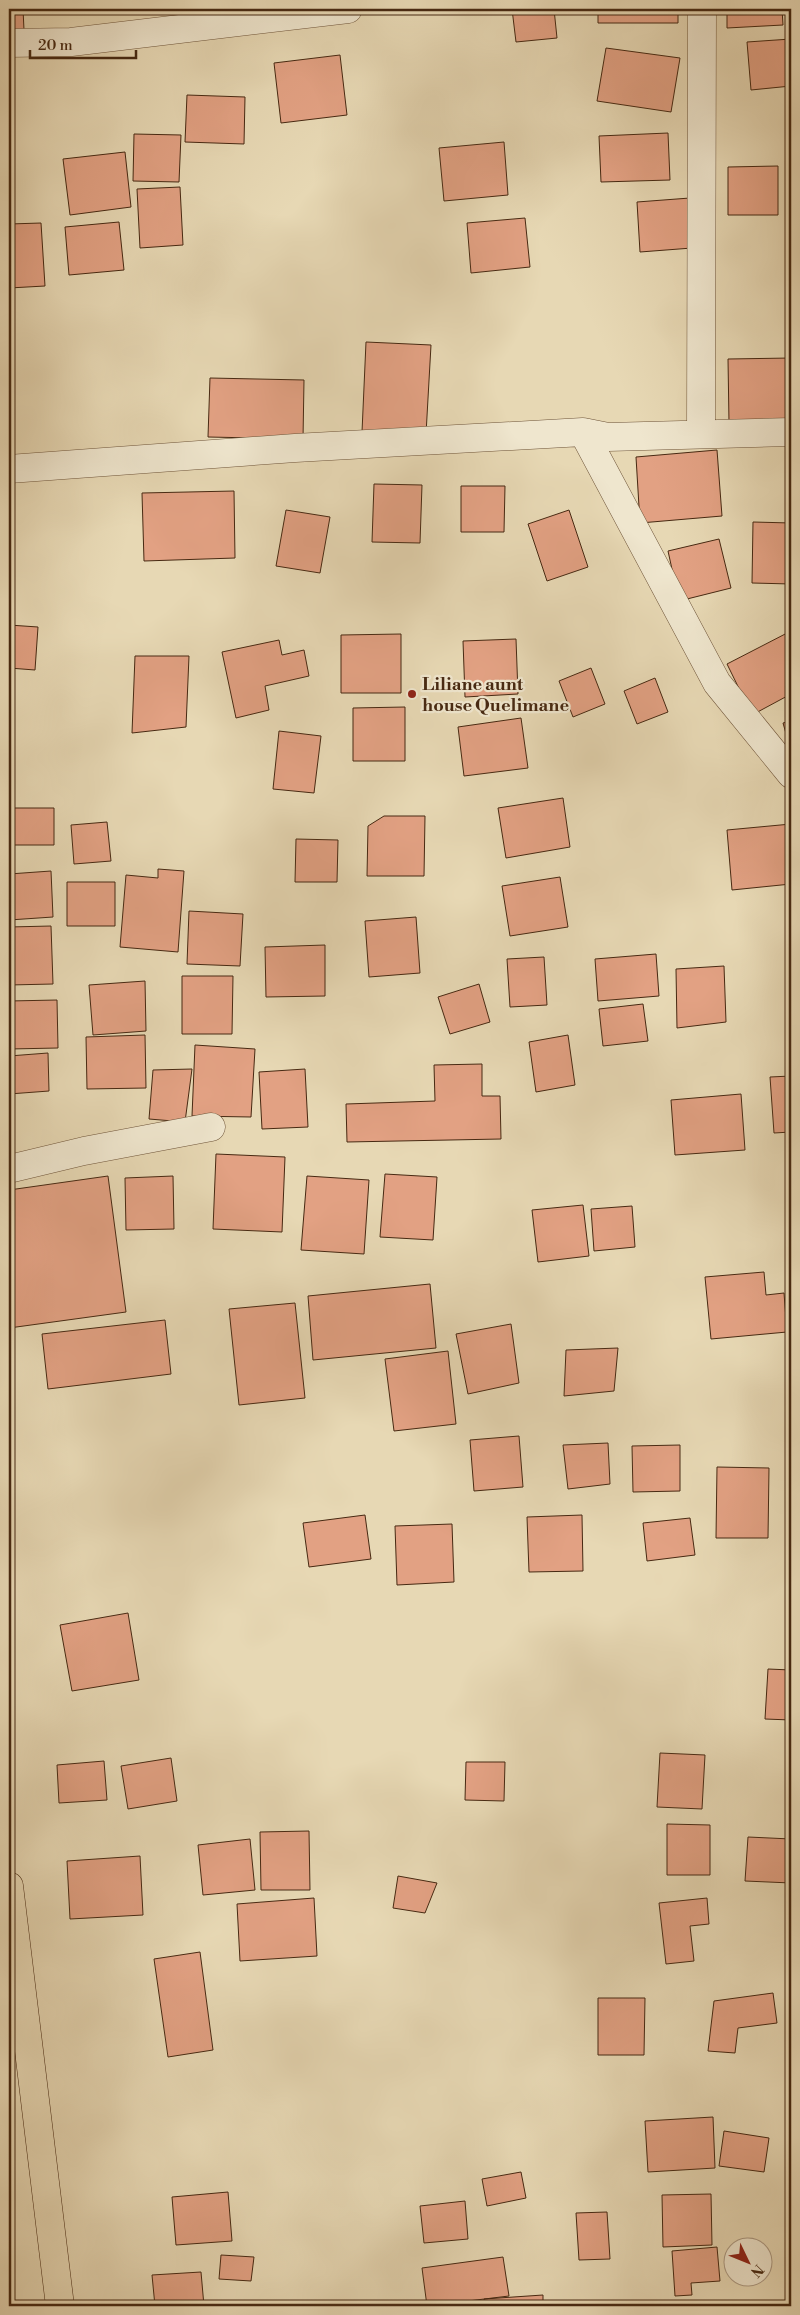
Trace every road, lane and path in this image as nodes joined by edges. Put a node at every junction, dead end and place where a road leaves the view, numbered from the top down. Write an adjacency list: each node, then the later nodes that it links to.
1 (348, 9): 3 (street)
2 (702, 9): 6 (street)
3 (9, 43)
4 (583, 432): 6 (street); 7 (street); 8 (street)
5 (791, 432): 6 (street)
6 (701, 433)
7 (9, 469)
8 (791, 774)
9 (210, 1127): 10 (street)
10 (9, 1169)
11 (9, 1886): 12 (main road)
12 (60, 2306)

